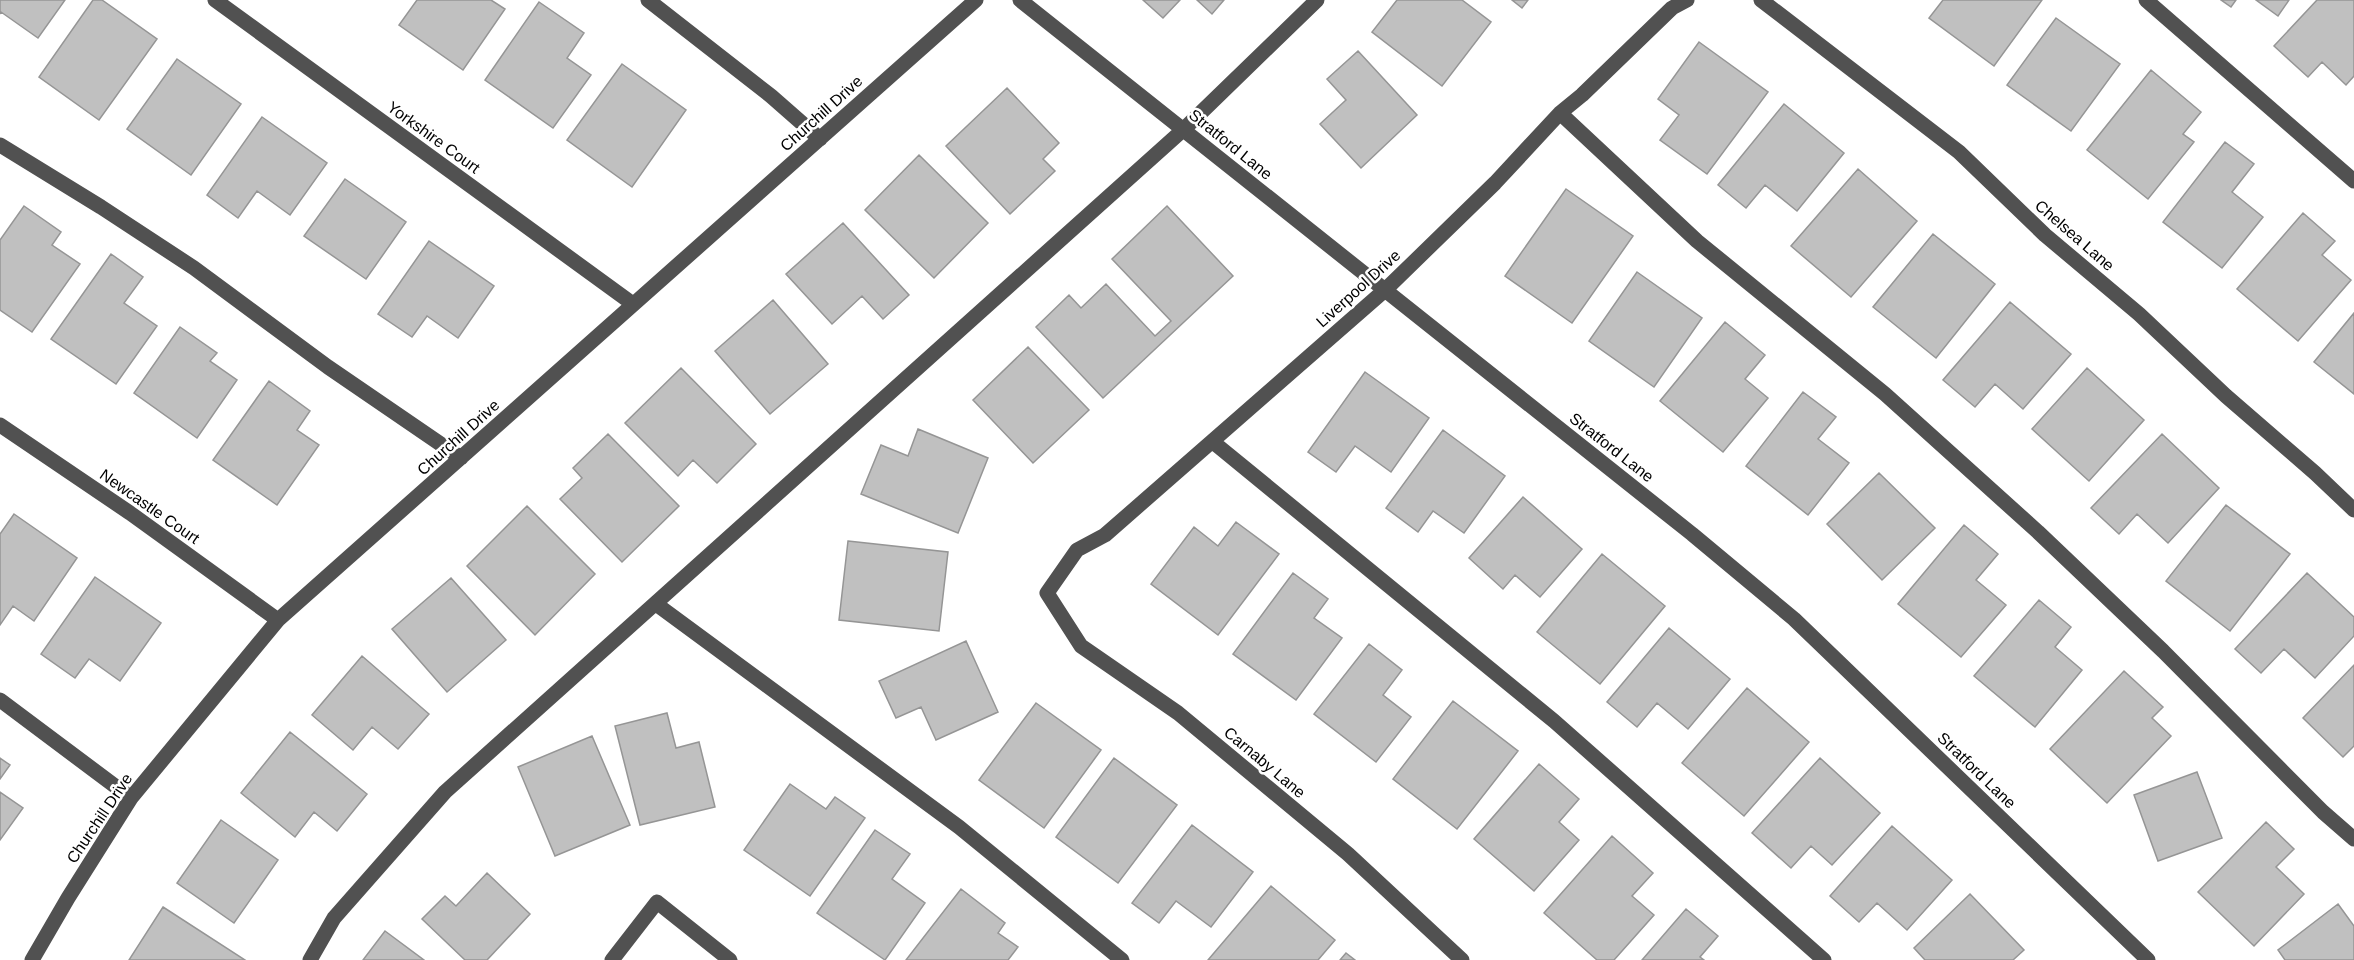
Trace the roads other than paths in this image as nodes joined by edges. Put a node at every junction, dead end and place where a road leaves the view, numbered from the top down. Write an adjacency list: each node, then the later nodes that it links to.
1 (215, 0): 15 (street, Yorkshire Court)
2 (648, 0): 11 (street)
3 (976, 0): 11 (street, Churchill Drive)
4 (1020, 0): 10 (street, Stratford Lane)
5 (1317, 0): 10 (street)
6 (1687, 0): 9 (street, Liverpool Drive)
7 (1761, 0): 19 (street, Chelsea Lane)
8 (2146, 0): 13 (street)
9 (1560, 113): 14 (street, Liverpool Drive); 25 (street)
10 (1184, 129): 14 (street, Stratford Lane); 21 (street)
11 (820, 139): 15 (street, Churchill Drive)
12 (0, 145): 18 (street)
13 (2354, 181)
14 (1384, 290): 17 (street, Liverpool Drive); 33 (street, Stratford Lane)
15 (633, 304): 18 (street, Churchill Drive)
16 (0, 425): 22 (street, Newcastle Court)
17 (1213, 442): 20 (street, Liverpool Drive); 32 (street)
18 (461, 459): 22 (street, Churchill Drive)
19 (2354, 510)
20 (1047, 593): 31 (street, Carnaby Lane)
21 (656, 604): 27 (street); 30 (street)
22 (278, 620): 24 (street, Churchill Drive)
23 (0, 700): 24 (street)
24 (131, 798): 26 (street, Churchill Drive)
25 (2354, 839)
26 (32, 960)
27 (310, 960)
28 (612, 960): 29 (street)
29 (730, 960)
30 (1122, 960)
31 (1462, 960)
32 (1824, 960)
33 (2148, 960)

